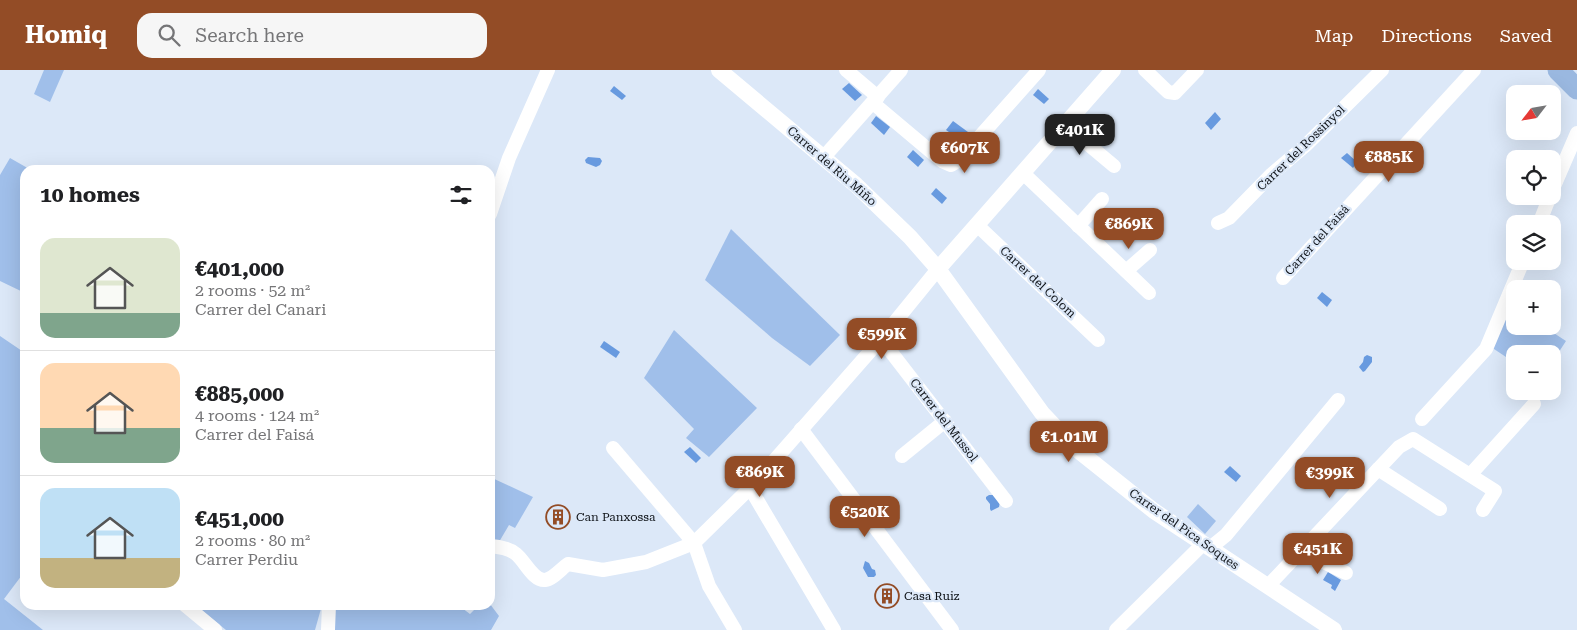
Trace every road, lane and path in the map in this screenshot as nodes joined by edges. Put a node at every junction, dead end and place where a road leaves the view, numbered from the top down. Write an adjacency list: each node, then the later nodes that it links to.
1 (548, 70): 20 (street)
2 (718, 70): 16 (street, Carrer del Riu Miño)
3 (846, 70): 13 (street)
4 (901, 70): 13 (street)
5 (1038, 70): 13 (street)
6 (1113, 70): 14 (street)
7 (1145, 70): 8 (street)
8 (1197, 70)
9 (1382, 70): 22 (street, Carrer del Rossinyol)
10 (1474, 70): 29 (street, Carrer del Faisá)
11 (1558, 70): 12 (main road)
12 (1577, 89)
13 (875, 100): 16 (street)
14 (1065, 125): 17 (street); 19 (street)
15 (1577, 133): 18 (street)
16 (823, 158): 26 (street, Carrer del Riu Miño)
17 (1114, 166)
18 (1561, 170)
19 (1023, 173): 23 (street); 24 (street)
20 (495, 199)
21 (1102, 200): 24 (street)
22 (1218, 223)
23 (977, 225): 26 (street); 32 (street, Carrer del Colom)
24 (1078, 226): 28 (street)
25 (1150, 250): 28 (street)
26 (938, 269): 31 (street); 47 (street, Carrer del Pica Soques)
27 (1519, 270): 35 (street)
28 (1126, 271): 30 (street)
29 (1282, 278)
30 (1149, 293)
31 (881, 339): 36 (street, Carrer del Mussol); 37 (street)
32 (1098, 340)
33 (1338, 400): 47 (street)
34 (1534, 404): 41 (street)
35 (1422, 419)
36 (945, 421): 39 (street); 43 (street, Carrer del Mussol)
37 (801, 429): 42 (street); 59 (street)
38 (613, 448): 46 (street)
39 (902, 456)
40 (1378, 469): 41 (street); 44 (street); 49 (street)
41 (1470, 475): 45 (street)
42 (750, 488): 46 (street); 58 (street)
43 (1006, 500)
44 (1440, 509)
45 (1482, 510)
46 (694, 543): 48 (street); 54 (street)
47 (1206, 546): 51 (street, Carrer del Pica Soques); 60 (street)
48 (495, 547)
49 (1301, 551): 50 (street); 51 (street)
50 (1346, 572)
51 (1268, 586): 55 (street, Carrer del Pica Soques)
52 (191, 610): 56 (street)
53 (329, 610): 57 (street)
54 (728, 627)
55 (1332, 629)
56 (215, 630)
57 (328, 630)
58 (834, 630)
59 (952, 630)
60 (1116, 630)

